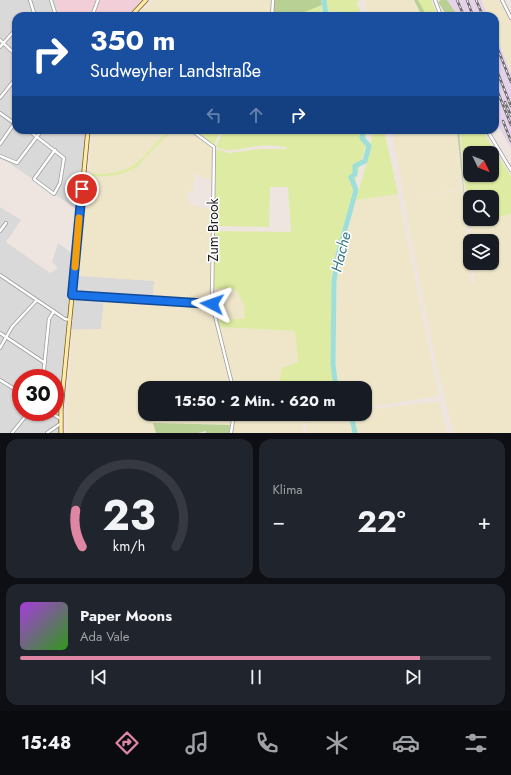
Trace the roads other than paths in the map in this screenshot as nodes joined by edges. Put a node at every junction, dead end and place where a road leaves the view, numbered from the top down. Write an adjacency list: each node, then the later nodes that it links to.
1 (30, 0): 8 (street)
2 (51, 0): 9 (street)
3 (98, 0): 10 (street)
4 (146, 0): 11 (main road)
5 (272, 0): 12 (street)
6 (435, 0): 13 (street)
7 (502, 0): 14 (street)
8 (33, 12)
9 (55, 12)
10 (94, 12)
11 (136, 12)
12 (272, 12)
13 (440, 12)
14 (511, 18)
15 (12, 33): 17 (street)
16 (0, 40): 17 (street)
17 (3, 43): 18 (street); 19 (street)
18 (0, 47)
19 (12, 51)
20 (12, 83): 21 (street)
21 (0, 98)
22 (0, 113): 23 (street)
23 (12, 120)
24 (12, 126): 30 (street)
25 (34, 134): 29 (street)
26 (88, 134): 37 (main road)
27 (196, 134): 39 (street, Zum Brook)
28 (489, 134): 33 (street)
29 (37, 136): 31 (street); 32 (street)
30 (0, 144)
31 (55, 150): 31 (street)
32 (0, 156)
33 (511, 170)
34 (6, 223): 35 (street)
35 (0, 231)
36 (0, 275): 38 (street)
37 (72, 295): 39 (street); 41 (main road)
38 (37, 300): 40 (street); 43 (street)
39 (212, 304): 49 (street, Zum Brook)
40 (54, 311): 41 (street); 45 (street)
41 (70, 320): 47 (main road)
42 (0, 333): 43 (street)
43 (5, 336): 44 (street); 45 (street)
44 (0, 348)
45 (46, 363): 46 (street)
46 (45, 369)
47 (64, 379)
48 (0, 380): 50 (street)
49 (231, 381)
50 (12, 387)
51 (22, 421): 54 (street)
52 (233, 421): 57 (street)
53 (60, 424): 55 (street); 56 (main road)
54 (12, 433)
55 (47, 433)
56 (61, 433)
57 (231, 433)

